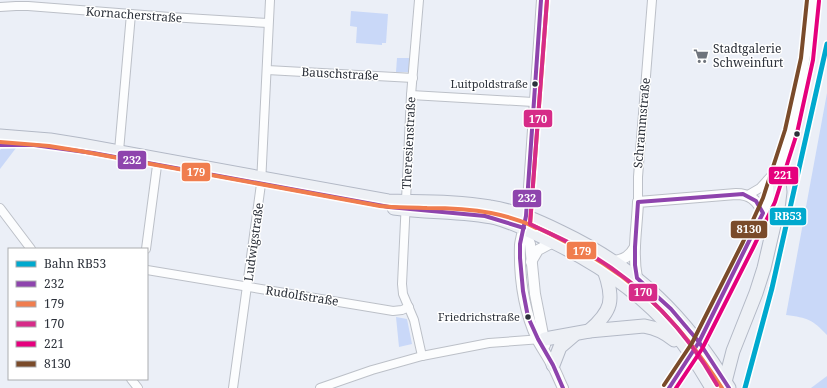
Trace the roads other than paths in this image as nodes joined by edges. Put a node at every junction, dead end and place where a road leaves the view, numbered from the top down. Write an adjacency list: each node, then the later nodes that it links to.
1 (270, 0): 8 (street, Ludwigstraße)
2 (419, 0): 10 (street, Theresienstraße)
3 (541, 0): 12 (street)
4 (652, 0): 20 (street, Schrammstraße)
5 (814, 0): 17 (street)
6 (0, 7): 7 (street, Kornacherstraße)
7 (131, 14): 8 (street, Kornacherstraße); 15 (street)
8 (268, 23): 9 (street, Ludwigstraße)
9 (268, 70): 10 (street, Bauschstraße); 18 (street, Ludwigstraße)
10 (413, 78): 11 (street, Theresienstraße)
11 (411, 95): 12 (street); 21 (street, Theresienstraße)
12 (533, 102): 24 (street)
13 (0, 136): 15 (main road)
14 (0, 145): 16 (main road)
15 (119, 151): 16 (main road)
16 (157, 161): 18 (main road); 28 (street)
17 (778, 173): 19 (street); 23 (street); 42 (main road)
18 (261, 181): 21 (main road); 33 (street, Ludwigstraße)
19 (748, 195): 20 (street); 23 (street)
20 (638, 202): 26 (street, Schrammstraße)
21 (406, 206): 24 (main road); 34 (street, Theresienstraße)
22 (0, 208): 27 (street)
23 (763, 213): 47 (street, bridge)
24 (525, 222): 25 (main road); 29 (street); 30 (main road); 37 (street)
25 (553, 242): 29 (street); 30 (main road)
26 (635, 247): 30 (street); 32 (street, Schrammstraße)
27 (31, 248)
28 (146, 248)
29 (531, 262): 37 (street)
30 (609, 266): 32 (main road); 35 (main road); 38 (main road)
31 (148, 270): 33 (street, Rudolfstraße)
32 (637, 278): 42 (main road)
33 (248, 287): 34 (street, Rudolfstraße); 44 (street, Ludwigstraße)
34 (409, 307): 39 (street, Theresienstraße)
35 (589, 331): 36 (main road); 38 (main road)
36 (575, 334): 37 (main road); 40 (main road)
37 (541, 339): 39 (street); 40 (street)
38 (689, 353): 48 (main road)
39 (422, 356): 45 (street)
40 (553, 365): 46 (street)
41 (132, 380): 43 (street)
42 (727, 385)
43 (138, 388)
44 (233, 388)
45 (320, 388)
46 (563, 388)
47 (669, 388)
48 (712, 388)

